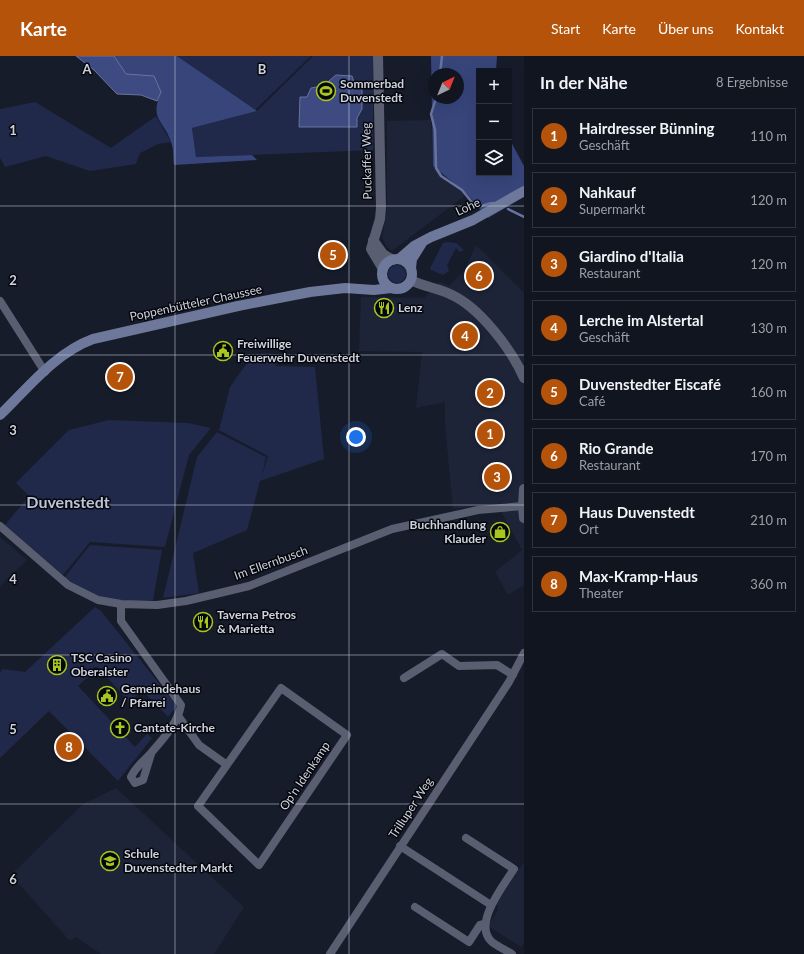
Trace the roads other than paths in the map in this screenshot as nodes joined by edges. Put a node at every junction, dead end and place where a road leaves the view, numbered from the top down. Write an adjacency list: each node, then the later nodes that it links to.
1 (378, 56): 3 (street, Puckaffer Weg)
2 (524, 191): 4 (main road, Lohe)
3 (373, 240): 5 (street); 7 (street, Puckaffer Weg)
4 (422, 243): 5 (main road, Lohe); 6 (main road, Lohe)
5 (396, 259): 6 (main road); 7 (main road)
6 (411, 268): 8 (main road)
7 (382, 272): 9 (main road); 10 (main road)
8 (411, 280): 9 (main road); 13 (street)
9 (391, 288): 10 (main road, Poppenbütteler Chaussee)
10 (363, 289): 12 (main road, Poppenbütteler Chaussee)
11 (0, 301): 12 (street)
12 (45, 372): 14 (main road, Poppenbütteler Chaussee)
13 (524, 378)
14 (0, 415)
15 (524, 489): 16 (street)
16 (522, 506): 17 (street); 19 (street, Im Ellernbusch)
17 (524, 518)
18 (0, 526): 19 (street, Im Ellernbusch)
19 (121, 604): 23 (street)
20 (524, 654): 21 (street, Trilluper Weg)
21 (513, 675): 22 (street); 27 (street, Trilluper Weg)
22 (404, 678)
23 (179, 717): 24 (street); 25 (street)
24 (151, 754)
25 (227, 765): 25 (street, Op'n Idenkamp)
26 (466, 838): 28 (street)
27 (400, 846): 28 (street); 31 (street, Trilluper Weg)
28 (492, 904): 30 (street)
29 (415, 907): 30 (street)
30 (484, 924): 32 (street)
31 (330, 954)
32 (512, 954)

